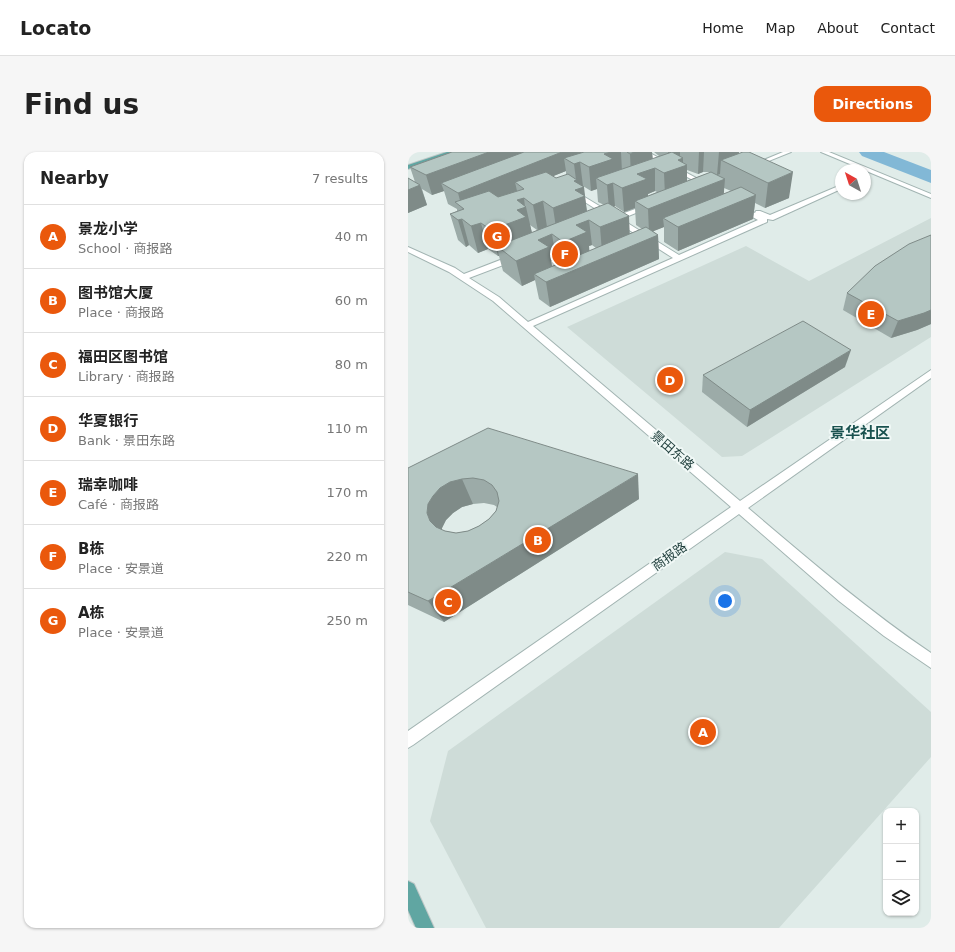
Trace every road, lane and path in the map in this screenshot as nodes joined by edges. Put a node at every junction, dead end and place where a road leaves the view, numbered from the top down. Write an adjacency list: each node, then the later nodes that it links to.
1 (453, 152): 5 (main road)
2 (788, 152): 6 (street)
3 (824, 152): 7 (street)
4 (641, 154): 11 (street)
5 (408, 167)
6 (747, 168)
7 (874, 172): 8 (street); 12 (street)
8 (871, 173)
9 (565, 187): 14 (street)
10 (835, 190): 17 (street)
11 (715, 192)
12 (931, 196)
13 (657, 202): 14 (street)
14 (609, 221): 17 (street)
15 (408, 249): 18 (street, 景田东路)
16 (522, 254): 18 (street)
17 (679, 258): 19 (street)
18 (463, 277): 19 (street, 景田东路)
19 (527, 325): 21 (street, 景田东路)
20 (931, 373): 21 (street, 商报路)
21 (739, 507): 22 (street, 景田东路); 23 (street, 商报路)
22 (931, 660)
23 (408, 740)
24 (408, 890): 25 (main road)
25 (426, 928)

